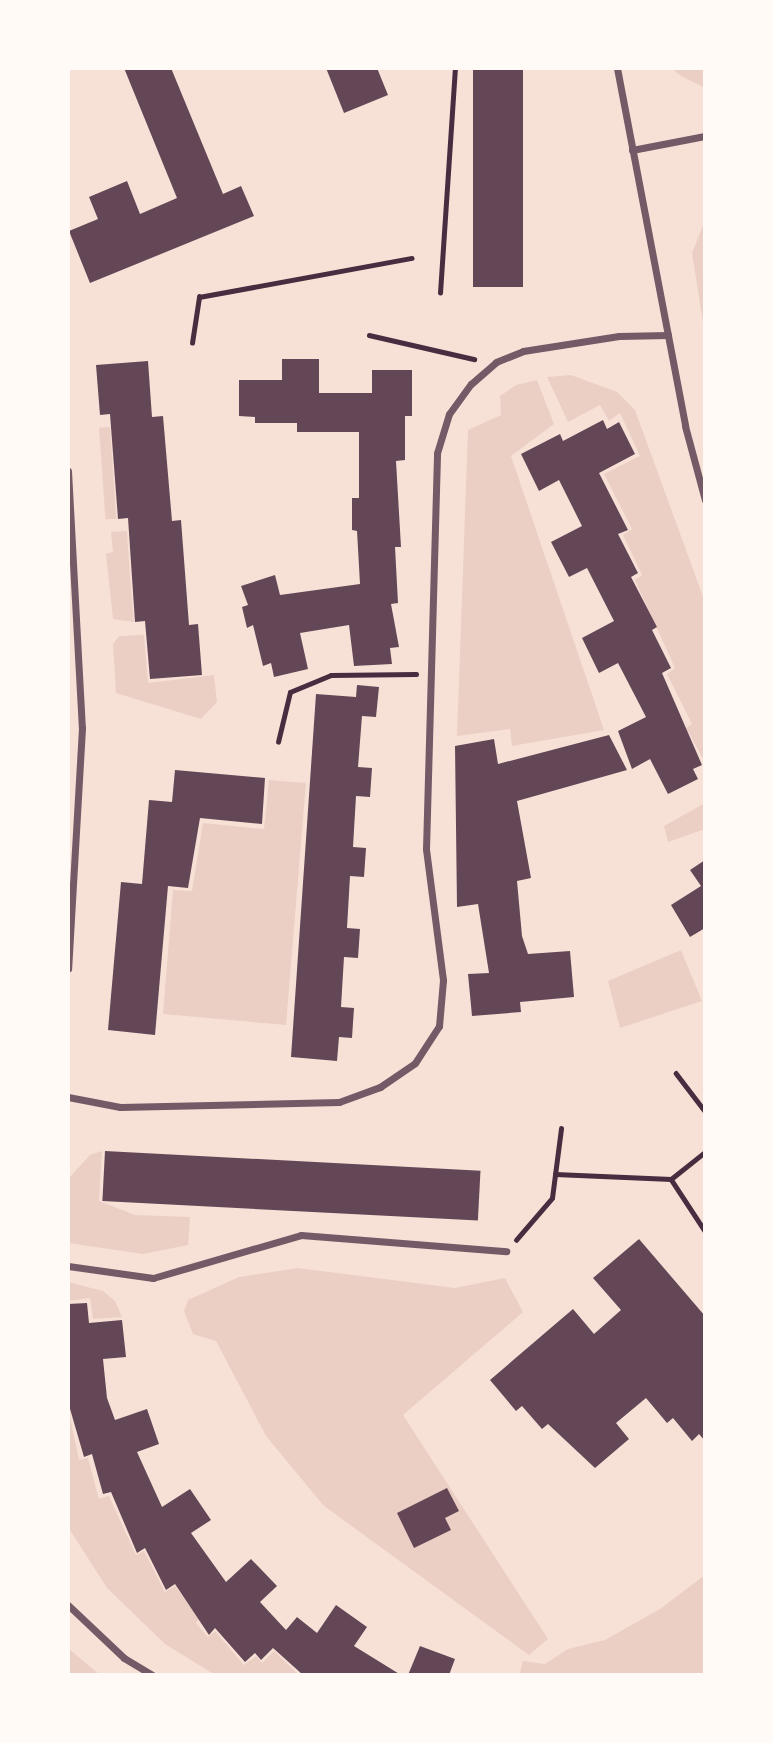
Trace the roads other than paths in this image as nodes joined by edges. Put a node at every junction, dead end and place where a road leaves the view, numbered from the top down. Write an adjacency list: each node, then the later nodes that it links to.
1 (617, 68): 3 (street)
2 (705, 136): 3 (street)
3 (632, 150): 4 (street)
4 (668, 335): 6 (street); 8 (street)
5 (68, 471): 7 (street)
6 (705, 500)
7 (68, 969)
8 (68, 1097)
9 (506, 1251): 10 (street)
10 (68, 1266)
11 (68, 1605): 12 (street)
12 (152, 1675)

